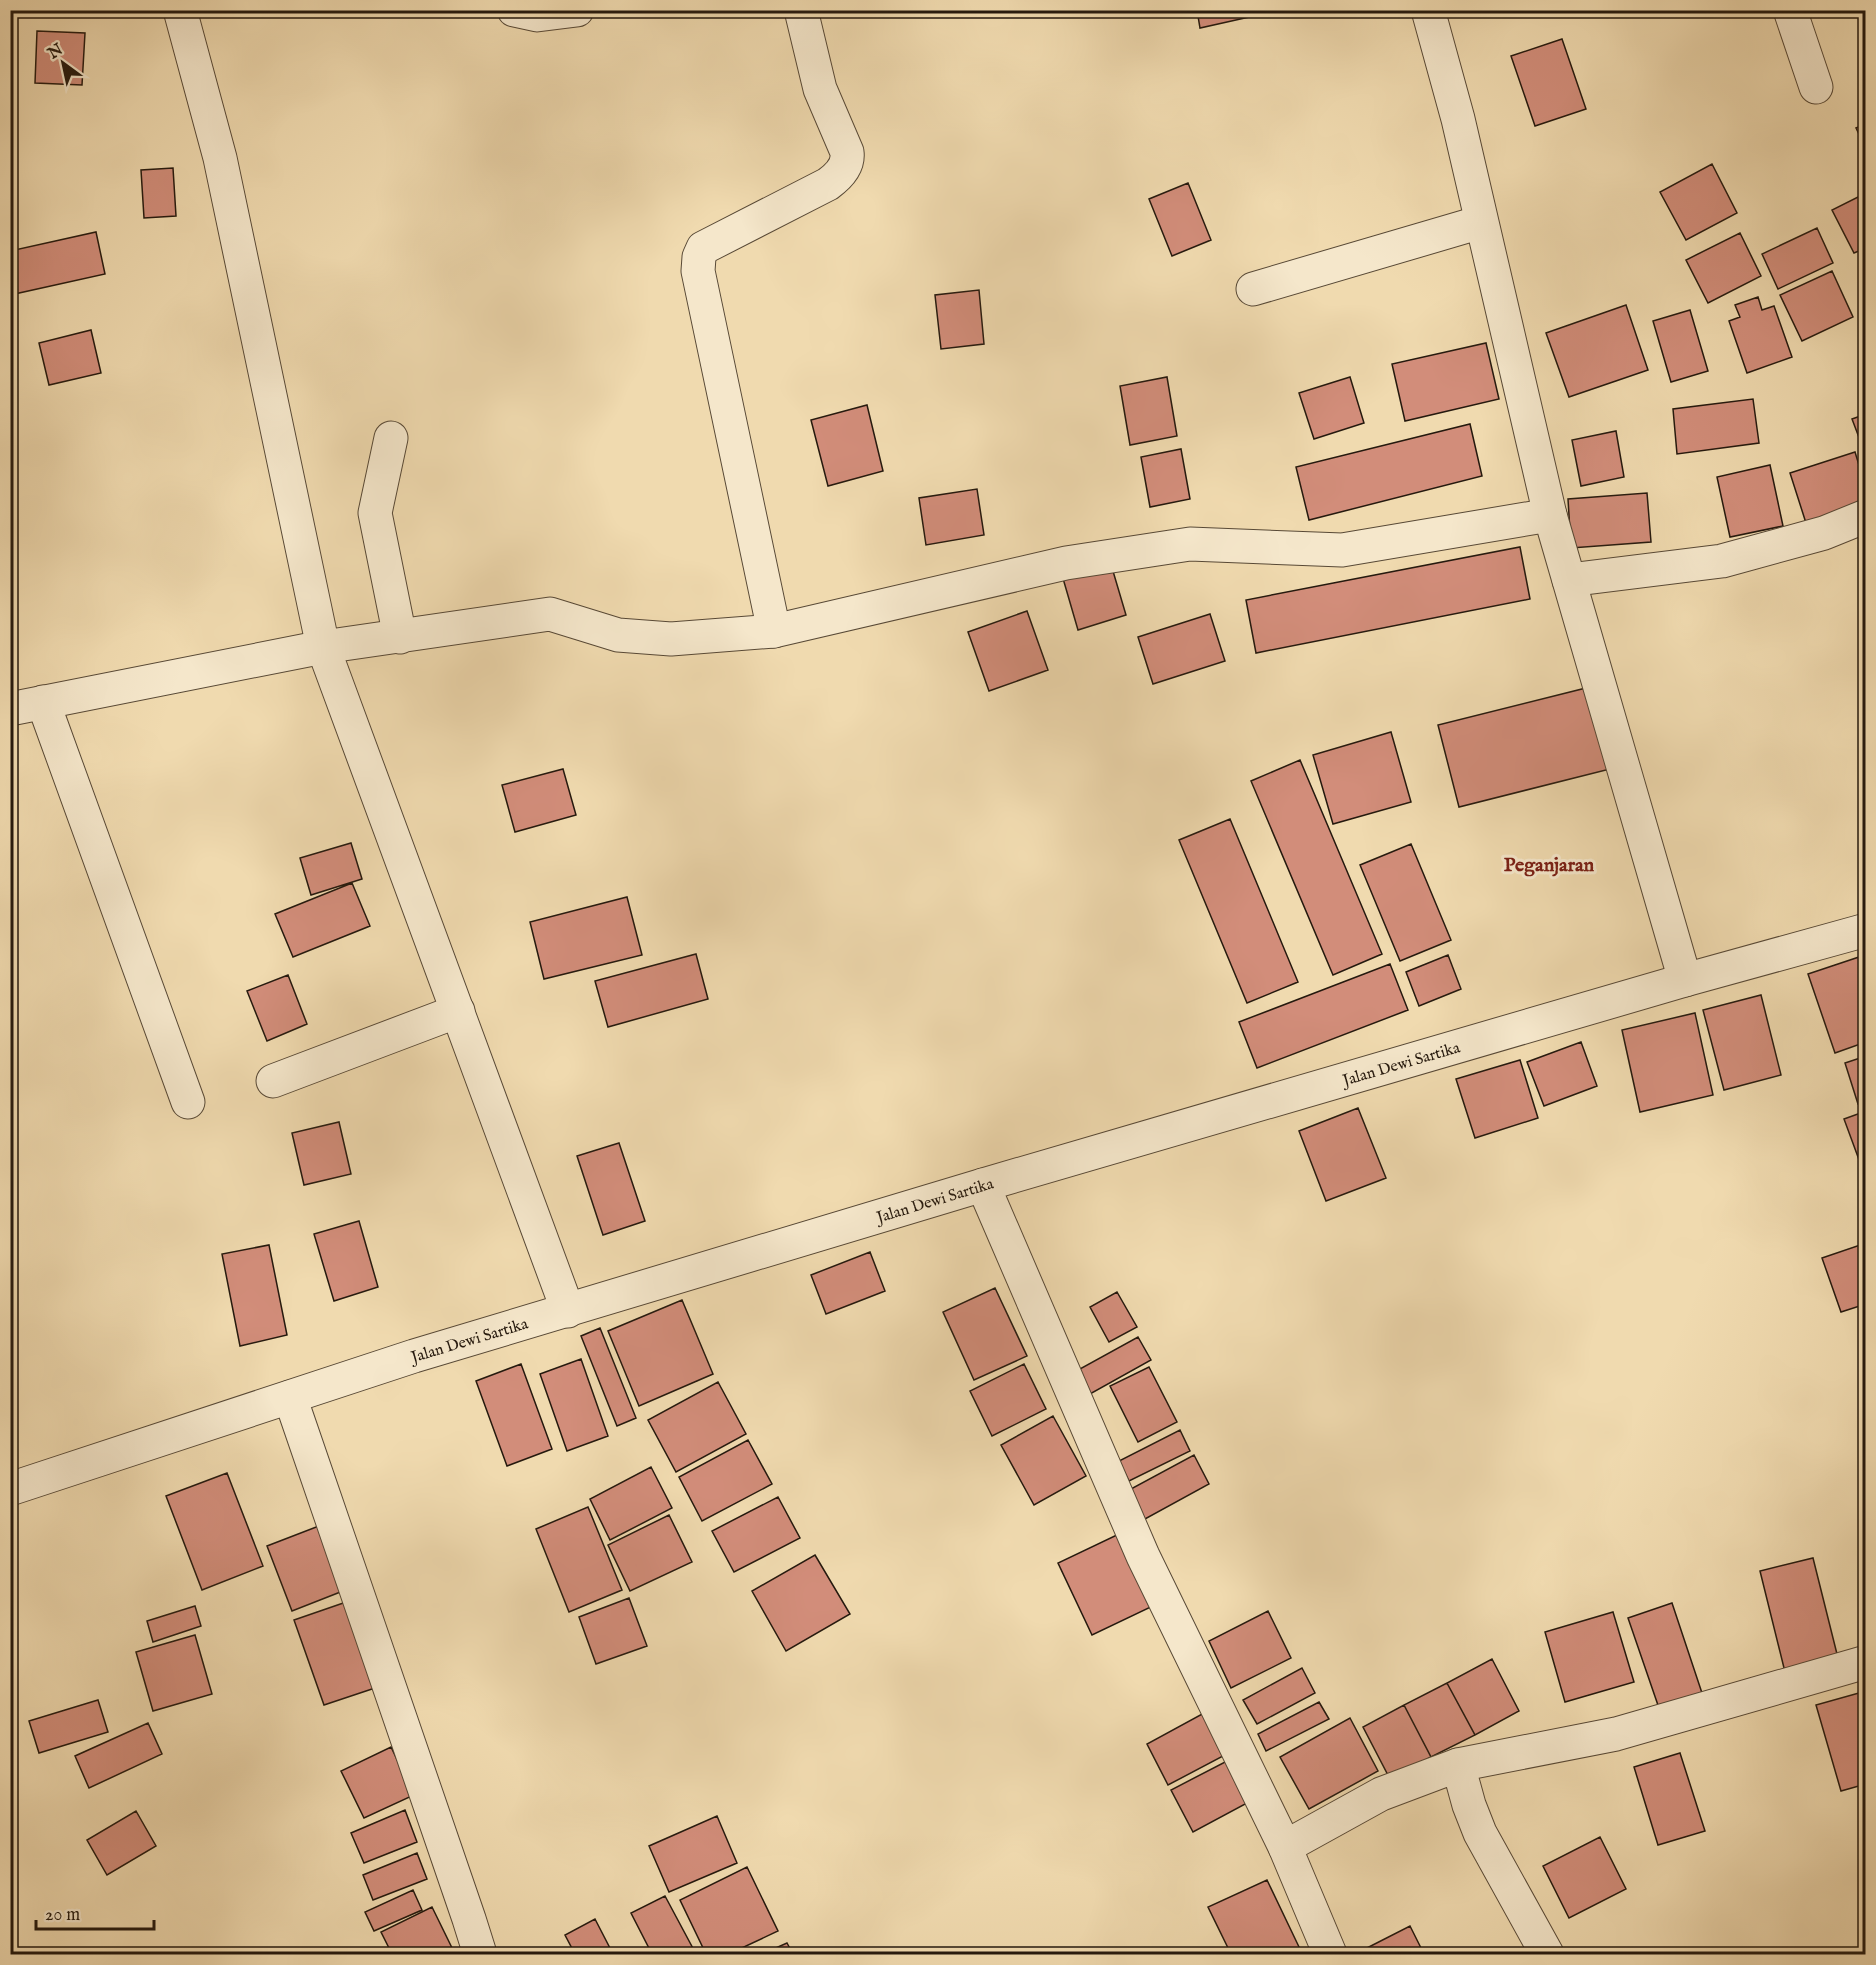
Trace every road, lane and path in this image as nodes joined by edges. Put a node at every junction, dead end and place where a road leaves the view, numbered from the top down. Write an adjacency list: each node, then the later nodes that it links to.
1 (180, 10): 16 (street)
2 (514, 10): 3 (street)
3 (577, 10)
4 (801, 10): 14 (street)
5 (1428, 10): 8 (street)
6 (1790, 10): 7 (street)
7 (1816, 87)
8 (1481, 222): 9 (street); 11 (street)
9 (1253, 289)
10 (391, 438): 15 (street)
11 (1550, 515): 13 (street); 14 (street)
12 (1866, 516): 13 (street)
13 (1569, 580): 20 (street)
14 (774, 631): 15 (street)
15 (400, 637): 16 (street)
16 (323, 647): 17 (street); 21 (street)
17 (43, 702): 18 (street); 23 (street)
18 (10, 709)
19 (1866, 930): 20 (street, Jalan Dewi Sartika)
20 (1685, 980): 24 (street, Jalan Dewi Sartika)
21 (458, 1011): 22 (street); 25 (street)
22 (273, 1081)
23 (188, 1102)
24 (983, 1185): 25 (street, Jalan Dewi Sartika); 30 (street)
25 (568, 1311): 26 (street, Jalan Dewi Sartika)
26 (290, 1397): 27 (street, Jalan Dewi Sartika); 31 (street)
27 (10, 1489)
28 (1866, 1662): 29 (street)
29 (1458, 1765): 30 (street); 33 (street)
30 (1285, 1847): 32 (street)
31 (480, 1954)
32 (1330, 1954)
33 (1547, 1954)

